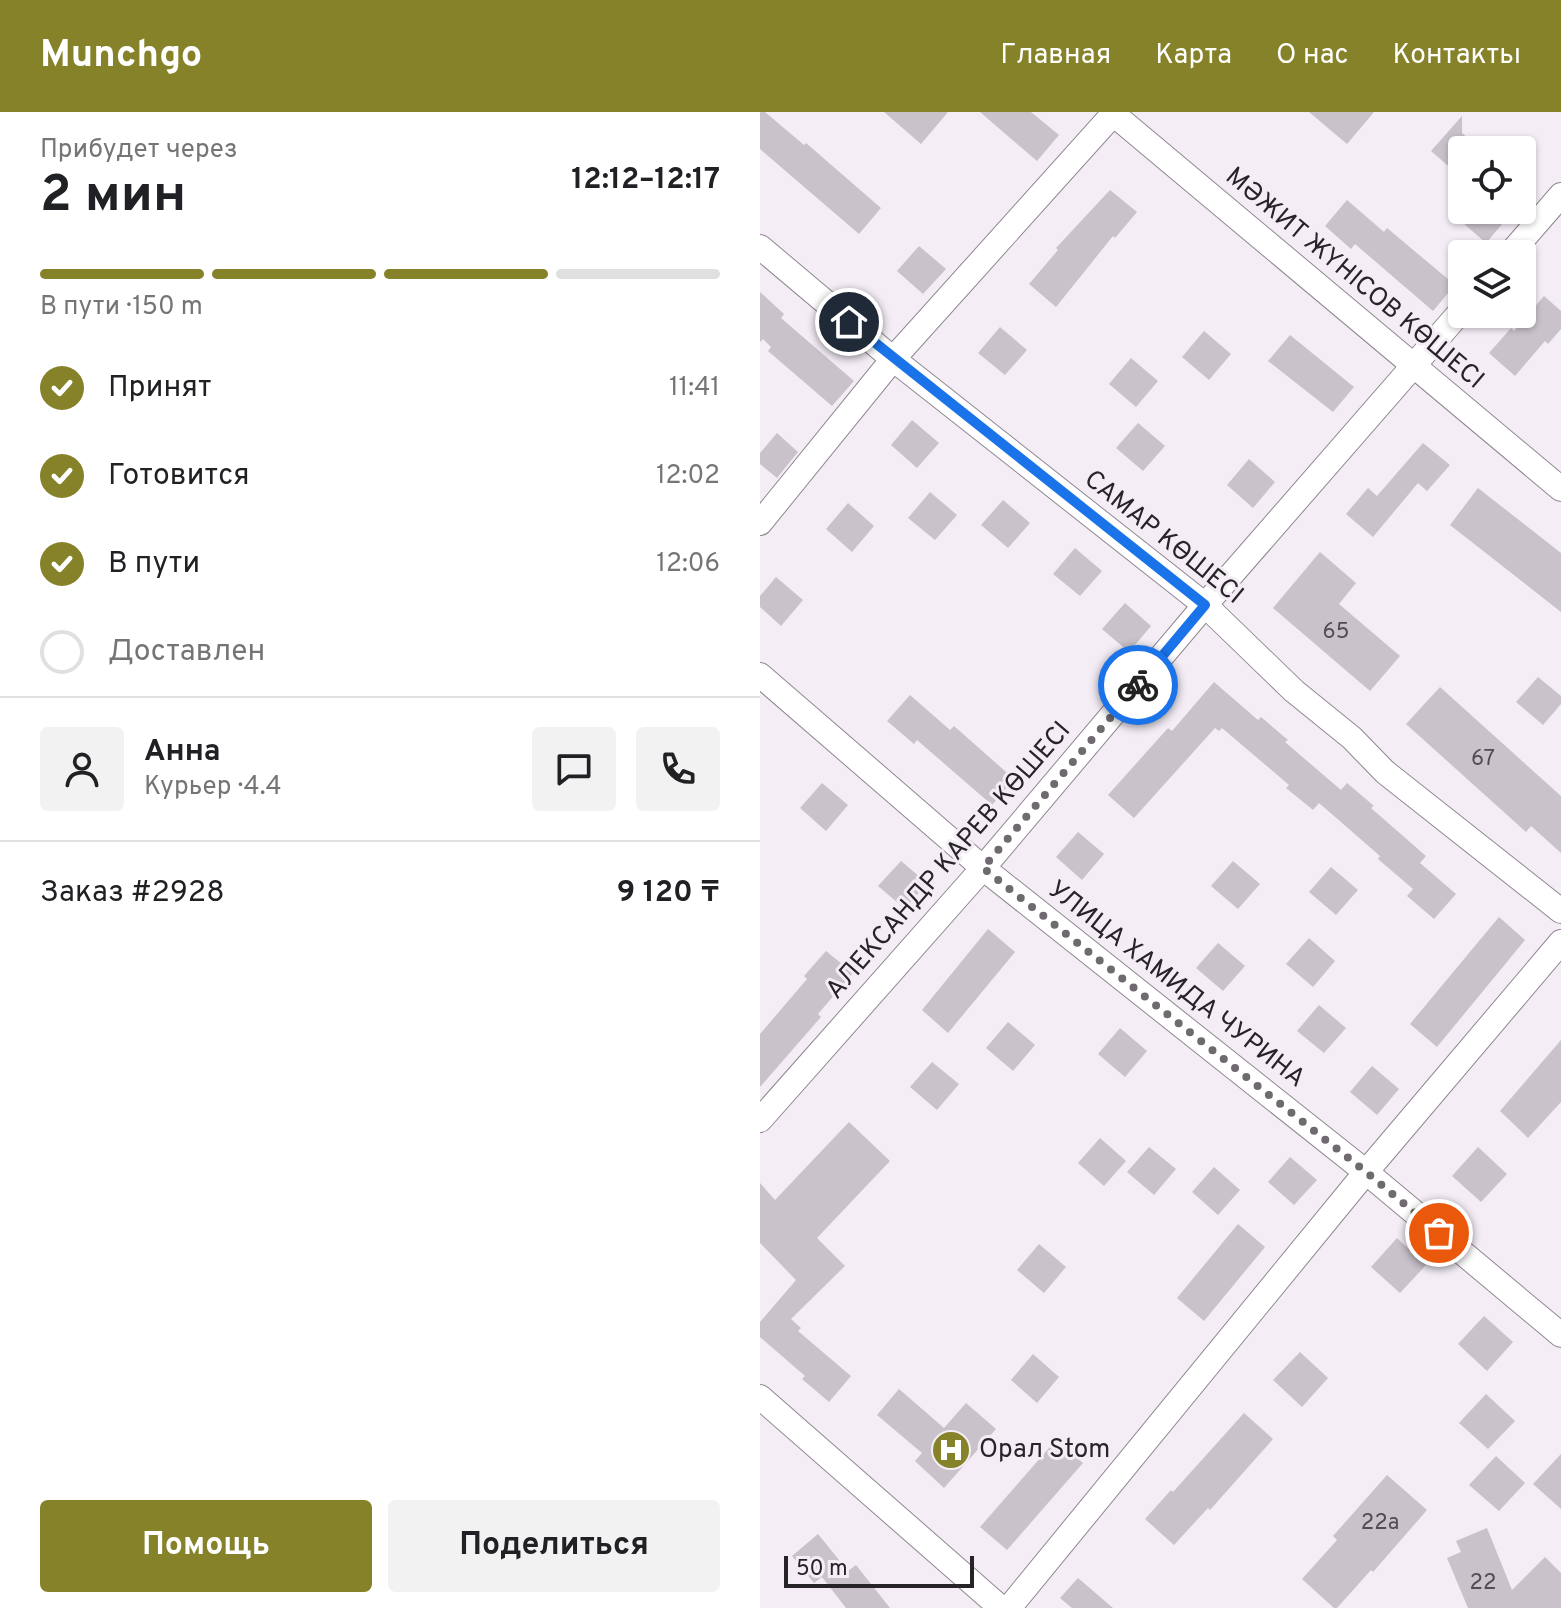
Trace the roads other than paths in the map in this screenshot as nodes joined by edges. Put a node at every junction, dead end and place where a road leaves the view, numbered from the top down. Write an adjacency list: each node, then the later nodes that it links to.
1 (1113, 113): 6 (street); 7 (street, МӘЖИТ ЖҮНІСОВ КӨШЕСІ)
2 (1561, 195): 3 (street)
3 (1522, 240)
4 (760, 247): 6 (street, САМАР КӨШЕСІ)
5 (1448, 326): 7 (street, АЛЕКСАНДР КАРЕВ КӨШЕСІ)
6 (893, 359): 9 (street); 10 (street, САМАР КӨШЕСІ)
7 (1413, 367): 8 (street, МӘЖИТ ЖҮНІСОВ КӨШЕСІ); 10 (street, АЛЕКСАНДР КАРЕВ КӨШЕСІ)
8 (1561, 489)
9 (760, 523)
10 (1205, 605): 12 (street, АЛЕКСАНДР КАРЕВ КӨШЕСІ); 13 (street, САМАР КӨШЕСІ)
11 (760, 675): 12 (street, УЛИЦА ХАМИДА ЧУРИНА)
12 (983, 868): 15 (street, АЛЕКСАНДР КАРЕВ КӨШЕСІ); 16 (street, УЛИЦА ХАМИДА ЧУРИНА)
13 (1561, 911)
14 (1561, 942): 16 (street)
15 (760, 1120)
16 (1366, 1172): 17 (street, УЛИЦА ХАМИДА ЧУРИНА); 20 (street)
17 (1561, 1335)
18 (760, 1397): 19 (street)
19 (1001, 1608)
20 (1009, 1608)

